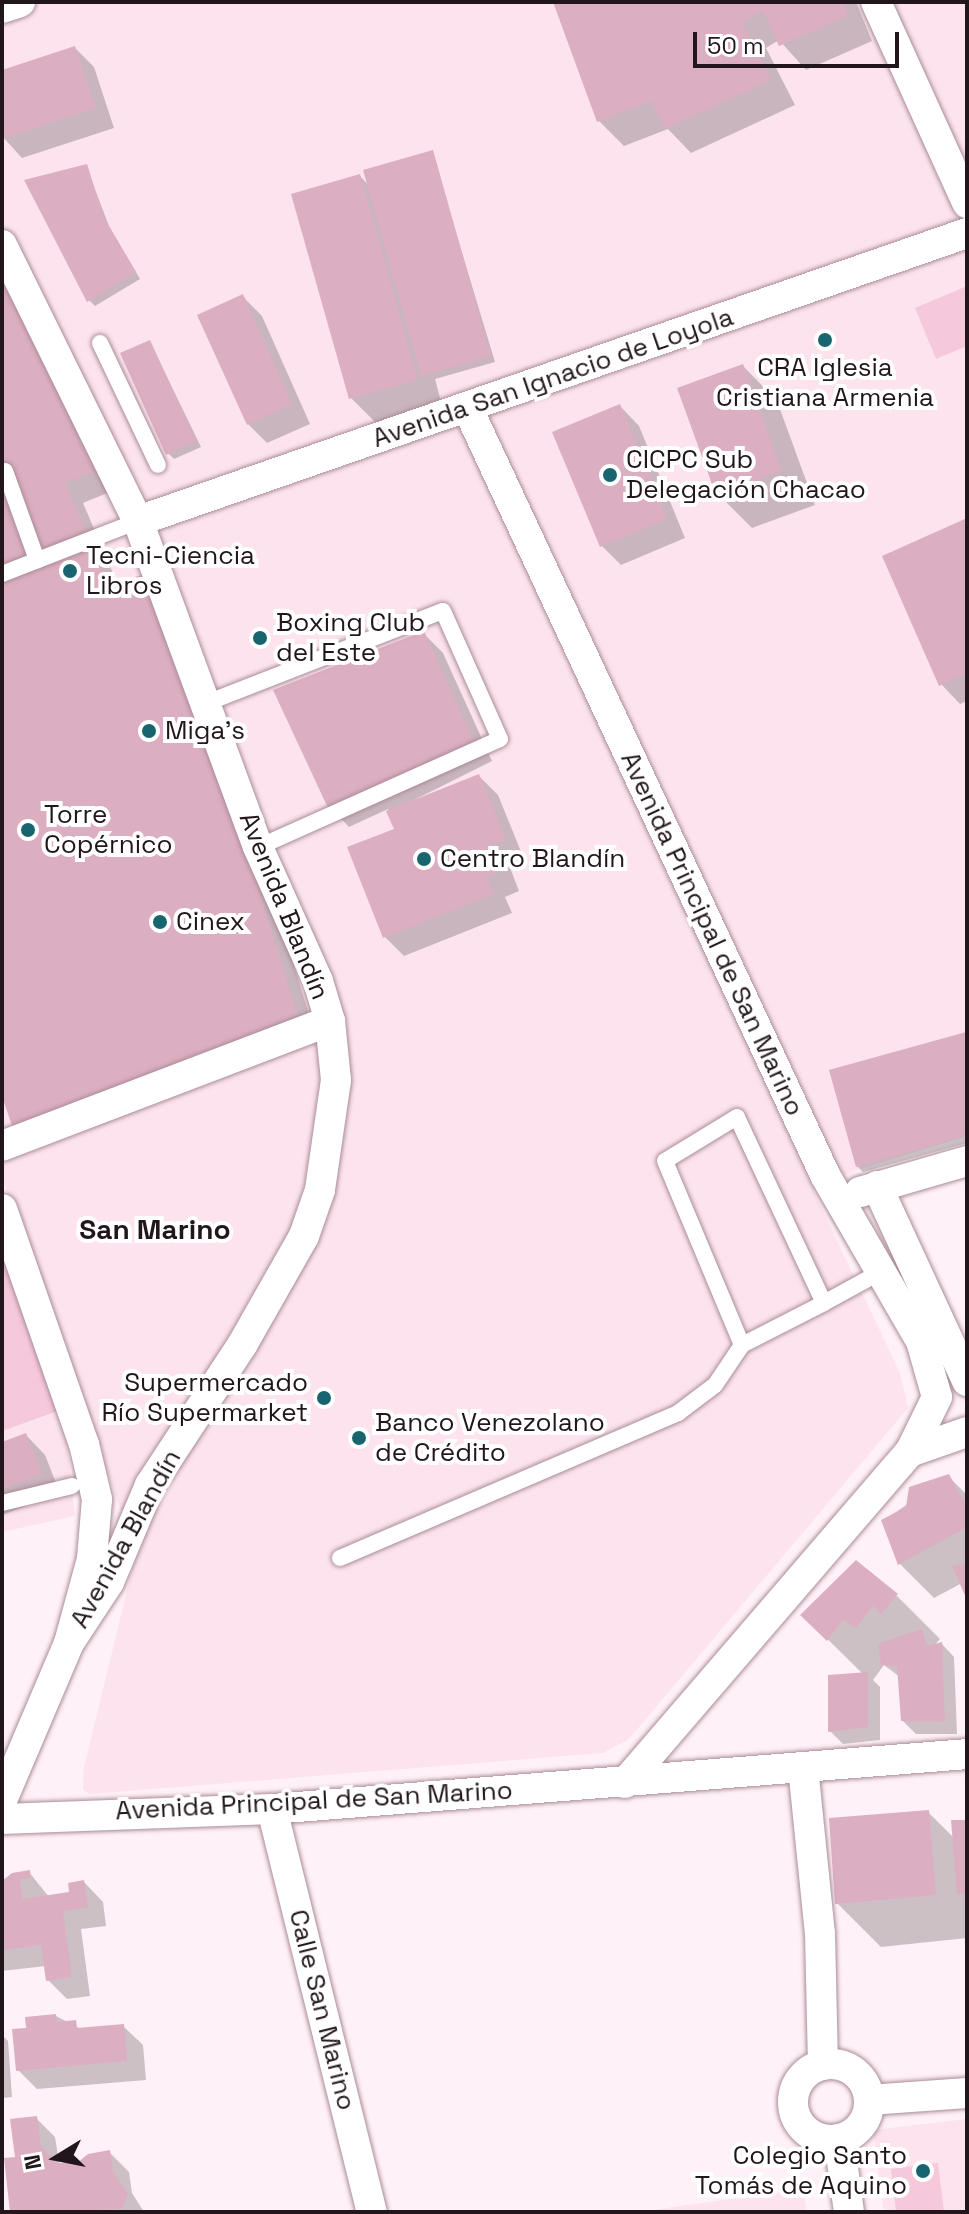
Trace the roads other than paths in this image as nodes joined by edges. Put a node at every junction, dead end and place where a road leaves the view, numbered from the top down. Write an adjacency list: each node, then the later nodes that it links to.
1 (20, 2): 3 (street)
2 (876, 2): 4 (street)
3 (2, 8)
4 (967, 203)
5 (967, 233): 8 (street, Avenida San Ignacio de Loyola)
6 (2, 245): 11 (street, Avenida Blandín)
7 (100, 343): 9 (lane)
8 (468, 409): 11 (street, Avenida San Ignacio de Loyola); 20 (street, Avenida Principal de San Marino)
9 (158, 465)
10 (5, 471): 12 (lane)
11 (138, 521): 12 (lane); 14 (street, Avenida Blandín)
12 (37, 560): 13 (lane)
13 (2, 574)
14 (204, 704): 15 (street, Avenida Blandín); 15 (lane)
15 (258, 847): 16 (street, Avenida Blandín)
16 (330, 1021): 17 (street); 28 (street, Avenida Blandín)
17 (2, 1146)
18 (967, 1161): 19 (street)
19 (877, 1186): 20 (street); 25 (street)
20 (839, 1199): 22 (street, Avenida Principal de San Marino)
21 (2, 1209): 29 (street)
22 (884, 1270): 23 (lane); 27 (street, Avenida Principal de San Marino)
23 (824, 1303): 24 (lane); 24 (lane)
24 (742, 1345): 31 (lane)
25 (967, 1381)
26 (967, 1432): 27 (street, Avenida Principal de San Marino)
27 (910, 1452): 35 (street, Avenida Principal de San Marino)
28 (150, 1485): 29 (street); 32 (street, Avenida Blandín)
29 (84, 1492): 30 (lane); 32 (street)
30 (2, 1503)
31 (340, 1558)
32 (69, 1643): 36 (street)
33 (967, 1754): 34 (street, Avenida Principal de San Marino)
34 (803, 1767): 35 (street, Avenida Principal de San Marino); 39 (street)
35 (625, 1783): 37 (street, Avenida Principal de San Marino)
36 (2, 1800)
37 (272, 1809): 38 (street, Avenida Principal de San Marino); 43 (street, Calle San Marino)
38 (2, 1819)
39 (823, 2065): 41 (street); 42 (street)
40 (967, 2093): 41 (street)
41 (869, 2100): 42 (street)
42 (839, 2139): 44 (street)
43 (372, 2212)
44 (849, 2212)

